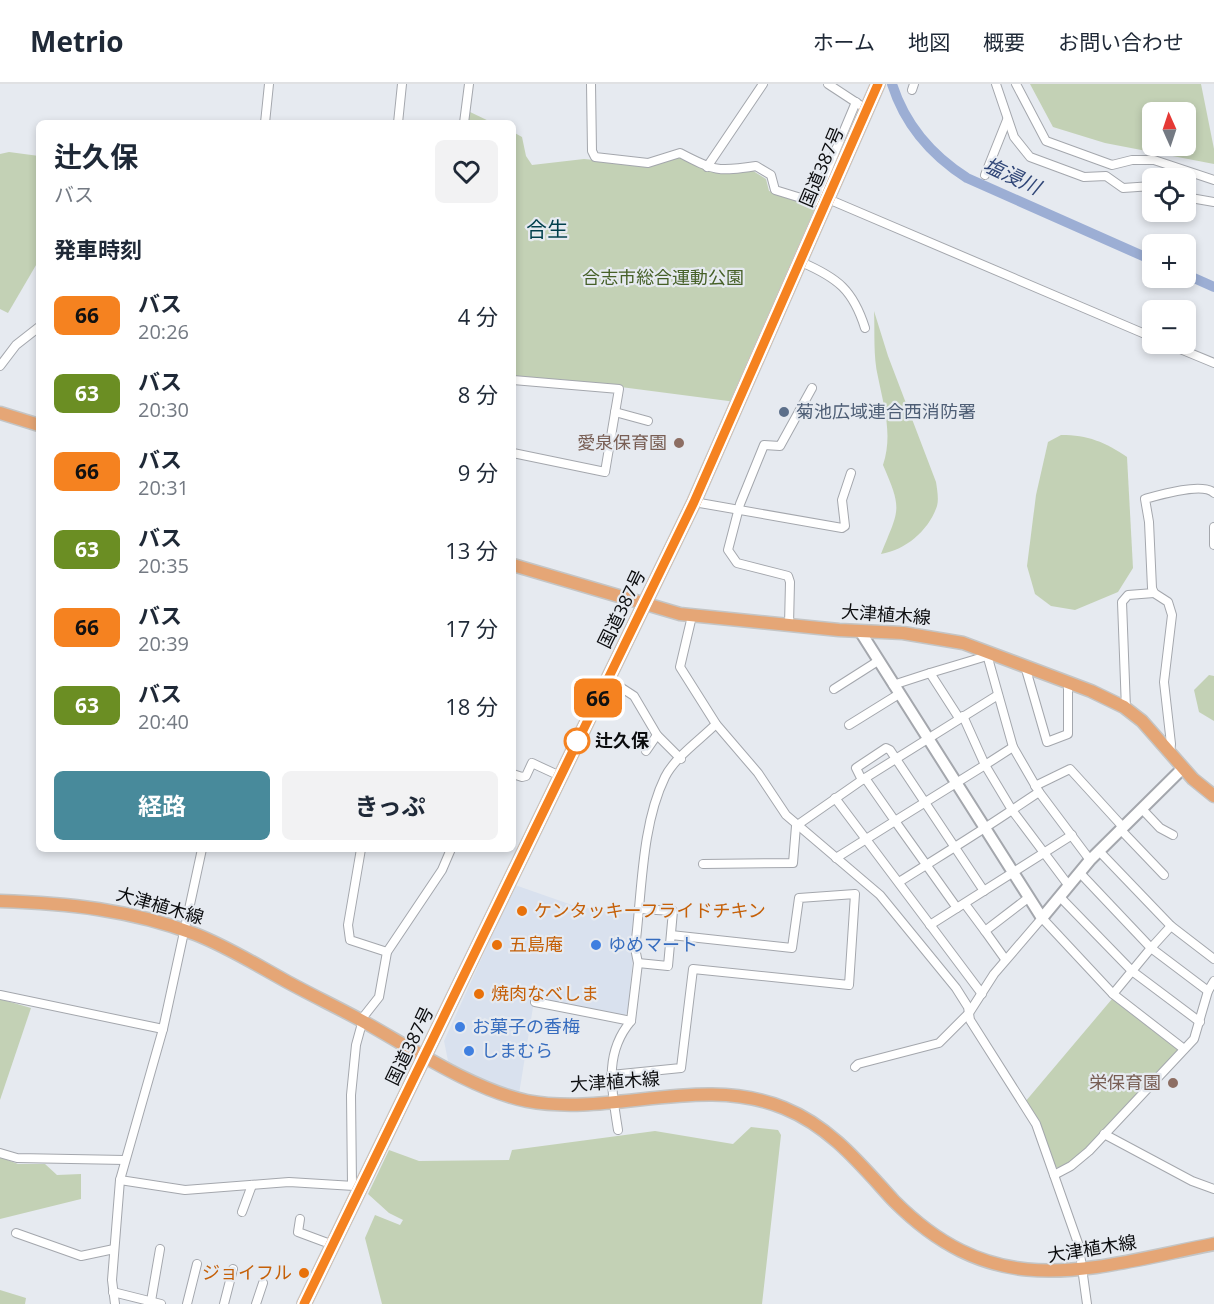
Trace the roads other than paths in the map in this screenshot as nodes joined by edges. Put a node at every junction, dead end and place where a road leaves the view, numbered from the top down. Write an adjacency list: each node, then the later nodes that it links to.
1 (270, 84): 11 (street)
2 (402, 84): 12 (street)
3 (469, 84): 13 (street)
4 (591, 84): 15 (street)
5 (763, 84): 15 (street)
6 (828, 84): 10 (street)
7 (996, 84): 14 (street)
8 (1016, 84): 17 (street)
9 (877, 86): 10 (highway, 国道387号)
10 (861, 105): 15 (street); 19 (highway, 国道387号)
11 (265, 120)
12 (398, 120)
13 (464, 120)
14 (1007, 120): 16 (street); 18 (street)
15 (707, 167)
16 (985, 175)
17 (1214, 180)
18 (1142, 187)
19 (828, 199): 22 (highway, 国道387号); 25 (street)
20 (1196, 199): 21 (street)
21 (1214, 202)
22 (801, 262): 23 (street); 38 (highway, 国道387号)
23 (865, 328)
24 (36, 329): 28 (street)
25 (1142, 333)
26 (1192, 354): 27 (street)
27 (1214, 363)
28 (0, 366)
29 (516, 380): 32 (street)
30 (812, 388): 39 (street)
31 (0, 413): 34 (main road)
32 (615, 414): 33 (street); 35 (street)
33 (647, 423)
34 (36, 424)
35 (516, 454)
36 (851, 473): 39 (street)
37 (1214, 493): 43 (street)
38 (694, 502): 39 (street); 44 (highway, 国道387号)
39 (738, 510): 46 (street)
40 (1214, 526): 41 (street)
41 (1214, 545)
42 (516, 566): 44 (main road, 大津植木線)
43 (1154, 593): 57 (street); 65 (street)
44 (645, 604): 45 (main road, 大津植木線); 52 (highway, 国道387号)
45 (692, 616): 46 (main road, 大津植木線); 59 (street)
46 (789, 625): 47 (main road, 大津植木線)
47 (860, 630): 48 (main road, 大津植木線); 49 (street)
48 (987, 654): 50 (main road, 大津植木線); 51 (street); 56 (street)
49 (878, 661): 54 (street); 55 (street)
50 (1025, 666): 53 (main road, 大津植木線); 53 (street)
51 (930, 673): 55 (street); 58 (street)
52 (608, 679): 61 (street); 71 (highway, 国道387号)
53 (1068, 682): 57 (main road, 大津植木線)
54 (834, 689)
55 (896, 690): 60 (street); 62 (street)
56 (998, 694): 58 (street); 63 (street)
57 (1126, 709): 65 (main road, 大津植木線)
58 (961, 717): 62 (street); 68 (street)
59 (716, 724): 66 (street); 81 (street)
60 (849, 726)
61 (657, 735): 64 (street); 66 (street)
62 (927, 738): 67 (street); 73 (street)
63 (1013, 747): 68 (street); 74 (street)
64 (646, 751)
65 (1170, 753): 69 (main road, 大津植木線)
66 (681, 759): 107 (street)
67 (896, 759): 72 (street); 72 (street); 77 (street)
68 (985, 765): 73 (street); 79 (street)
69 (1183, 768): 75 (main road, 大津植木線); 78 (street)
70 (516, 775): 71 (street)
71 (560, 776): 132 (highway, 国道387号)
72 (864, 779): 76 (street); 80 (street)
73 (956, 784): 77 (street); 82 (street)
74 (1037, 789): 79 (street); 83 (street); 84 (street)
75 (1214, 796)
76 (835, 798): 81 (street); 86 (street)
77 (924, 803): 80 (street); 87 (street)
78 (1142, 809): 83 (street); 85 (street)
79 (1012, 810): 82 (street); 92 (street)
80 (895, 821): 86 (street); 96 (street)
81 (796, 826): 93 (street); 95 (street)
82 (985, 828): 87 (street); 97 (street)
83 (1121, 828): 88 (street); 99 (street)
84 (1072, 834): 92 (street); 94 (street)
85 (1173, 835)
86 (866, 840): 93 (street); 100 (street)
87 (954, 848): 96 (street); 102 (street)
88 (1099, 851): 94 (street); 110 (street)
89 (201, 852): 111 (street)
90 (360, 852): 115 (street)
91 (450, 852): 115 (street)
92 (1042, 854): 97 (street); 101 (street)
93 (836, 858): 126 (street)
94 (1090, 860): 98 (street)
95 (703, 864)
96 (927, 865): 100 (street); 106 (street)
97 (1012, 873): 102 (street); 104 (street)
98 (1080, 873): 101 (street); 114 (street)
99 (1164, 874)
100 (899, 882): 109 (street)
101 (1069, 886): 103 (street)
102 (984, 891): 106 (street)
103 (1060, 897): 108 (street); 119 (street)
104 (1028, 898): 108 (street); 112 (street)
105 (0, 901): 111 (main road, 大津植木線)
106 (961, 906): 109 (street); 112 (street)
107 (640, 909): 113 (street); 118 (street)
108 (1042, 918): 116 (street); 123 (street)
109 (930, 925): 122 (street)
110 (1171, 926): 114 (street); 117 (street)
111 (185, 931): 127 (main road, 大津植木線); 130 (street)
112 (985, 931): 116 (street)
113 (671, 935): 118 (street); 134 (street)
114 (1151, 948): 119 (street); 121 (street)
115 (387, 952): 127 (street)
116 (1005, 959): 122 (street)
117 (1214, 959)
118 (638, 963): 128 (street)
119 (1132, 971): 123 (street); 129 (street)
120 (1214, 981): 121 (street)
121 (1208, 991): 129 (street)
122 (982, 994): 126 (street)
123 (1113, 994): 131 (street)
124 (0, 995): 130 (street)
125 (535, 1002): 128 (street)
126 (969, 1013): 133 (street); 140 (street)
127 (363, 1021): 132 (main road, 大津植木線); 143 (street)
128 (631, 1021): 134 (street)
129 (1200, 1022): 131 (street)
130 (163, 1029): 139 (street)
131 (1184, 1049): 137 (street)
132 (426, 1057): 135 (main road, 大津植木線); 143 (highway, 国道387号)
133 (855, 1067)
134 (611, 1075): 135 (street)
135 (614, 1101): 136 (street); 154 (main road, 大津植木線)
136 (618, 1130)
137 (1104, 1134): 140 (street); 144 (street)
138 (0, 1153): 139 (street)
139 (125, 1160): 141 (street)
140 (1054, 1175): 154 (street)
141 (120, 1180): 142 (street); 150 (street)
142 (252, 1185): 143 (street); 145 (street)
143 (356, 1186): 149 (highway, 国道387号)
144 (1214, 1189)
145 (242, 1212)
146 (300, 1219): 149 (street)
147 (16, 1233): 150 (street)
148 (1214, 1244): 154 (main road, 大津植木線)
149 (333, 1245): 163 (highway, 国道387号)
150 (114, 1249): 156 (street)
151 (160, 1249): 157 (street)
152 (196, 1264): 160 (street)
153 (233, 1269): 161 (street)
154 (1084, 1271): 164 (street)
155 (263, 1283): 162 (street)
156 (113, 1292): 157 (street); 158 (street)
157 (151, 1300): 159 (street)
158 (115, 1304)
159 (161, 1304)
160 (188, 1304)
161 (224, 1304)
162 (256, 1304)
163 (304, 1304)
164 (1087, 1304)

